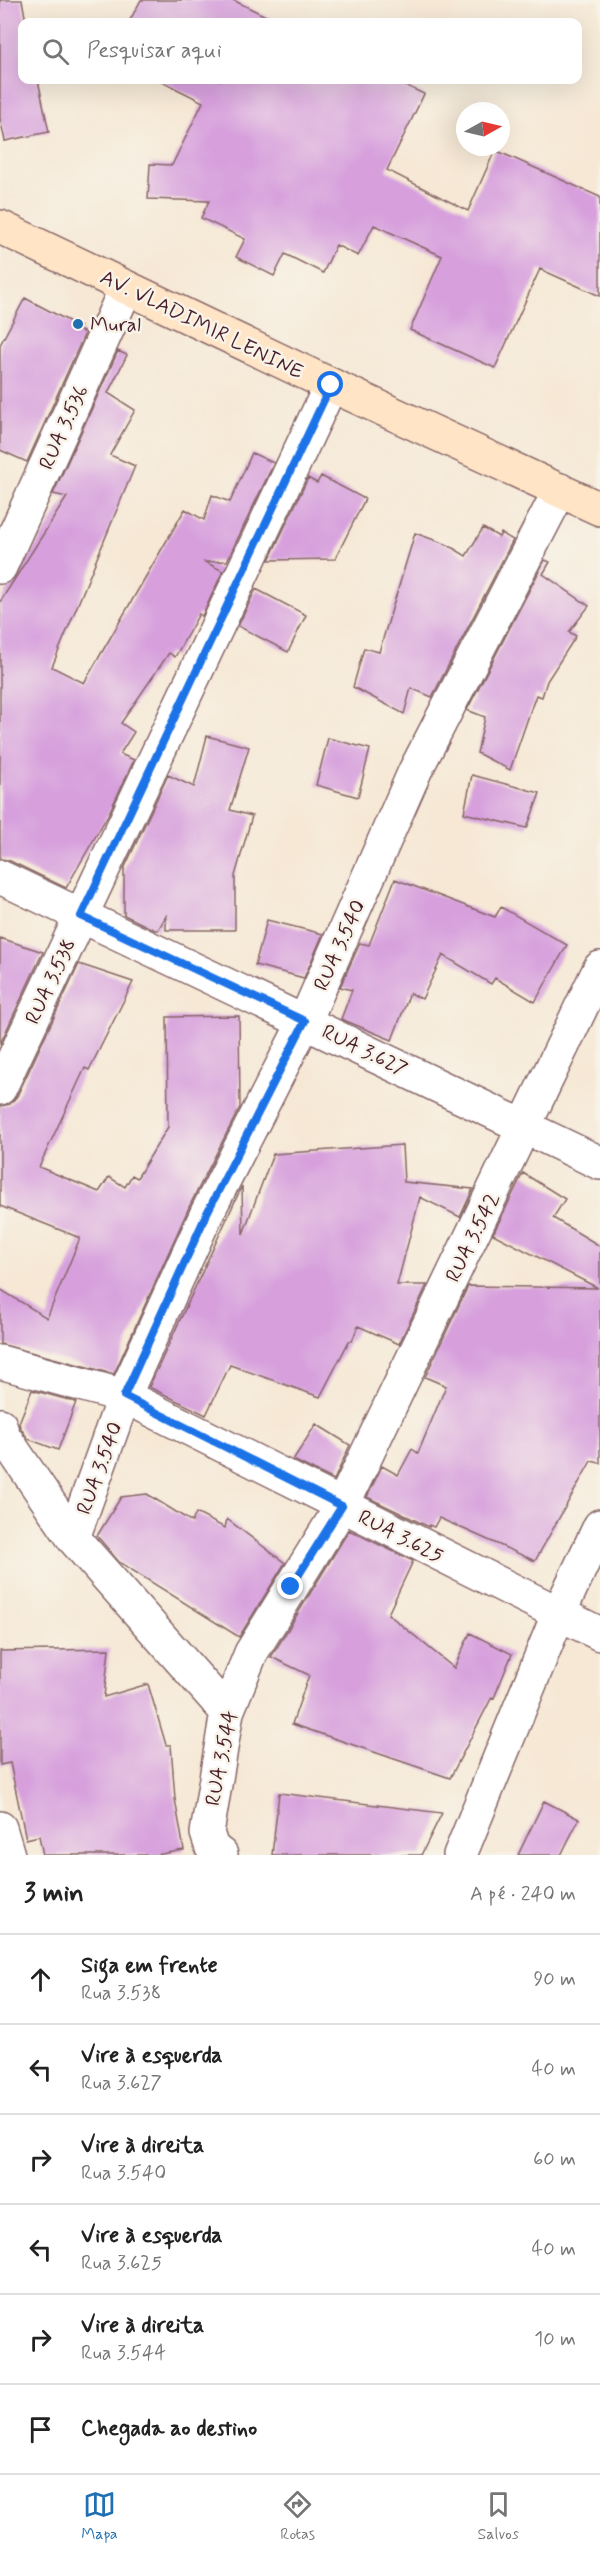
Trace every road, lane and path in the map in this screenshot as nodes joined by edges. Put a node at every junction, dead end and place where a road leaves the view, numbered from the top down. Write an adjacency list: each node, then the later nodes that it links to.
1 (0, 227): 2 (main road, AV. VLADIMIR LENINE)
2 (126, 288): 3 (main road, AV. VLADIMIR LENINE); 6 (street, RUA 3.536)
3 (331, 385): 4 (main road, AV. VLADIMIR LENINE); 8 (street, RUA 3.538)
4 (560, 490): 5 (main road, AV. VLADIMIR LENINE); 10 (street, RUA 3.540)
5 (600, 509)
6 (0, 567)
7 (0, 878): 8 (street, RUA 3.627)
8 (81, 916): 10 (street, RUA 3.627); 11 (street, RUA 3.538)
9 (600, 968): 12 (street, RUA 3.542)
10 (305, 1021): 12 (street, RUA 3.627); 15 (street, RUA 3.540)
11 (0, 1088)
12 (525, 1127): 13 (street, RUA 3.627); 17 (street, RUA 3.542)
13 (600, 1163)
14 (0, 1362): 15 (street, RUA 3.625)
15 (124, 1396): 17 (street, RUA 3.625); 19 (street, RUA 3.540)
16 (1, 1431): 19 (street)
17 (342, 1506): 20 (street, RUA 3.625); 22 (street, RUA 3.544)
18 (600, 1526): 20 (street)
19 (73, 1538): 22 (street)
20 (558, 1615): 21 (street, RUA 3.625); 26 (street)
21 (600, 1634)
22 (227, 1712): 25 (street, RUA 3.544)
23 (0, 1828): 24 (street)
24 (8, 1855)
25 (220, 1855)
26 (460, 1855)

